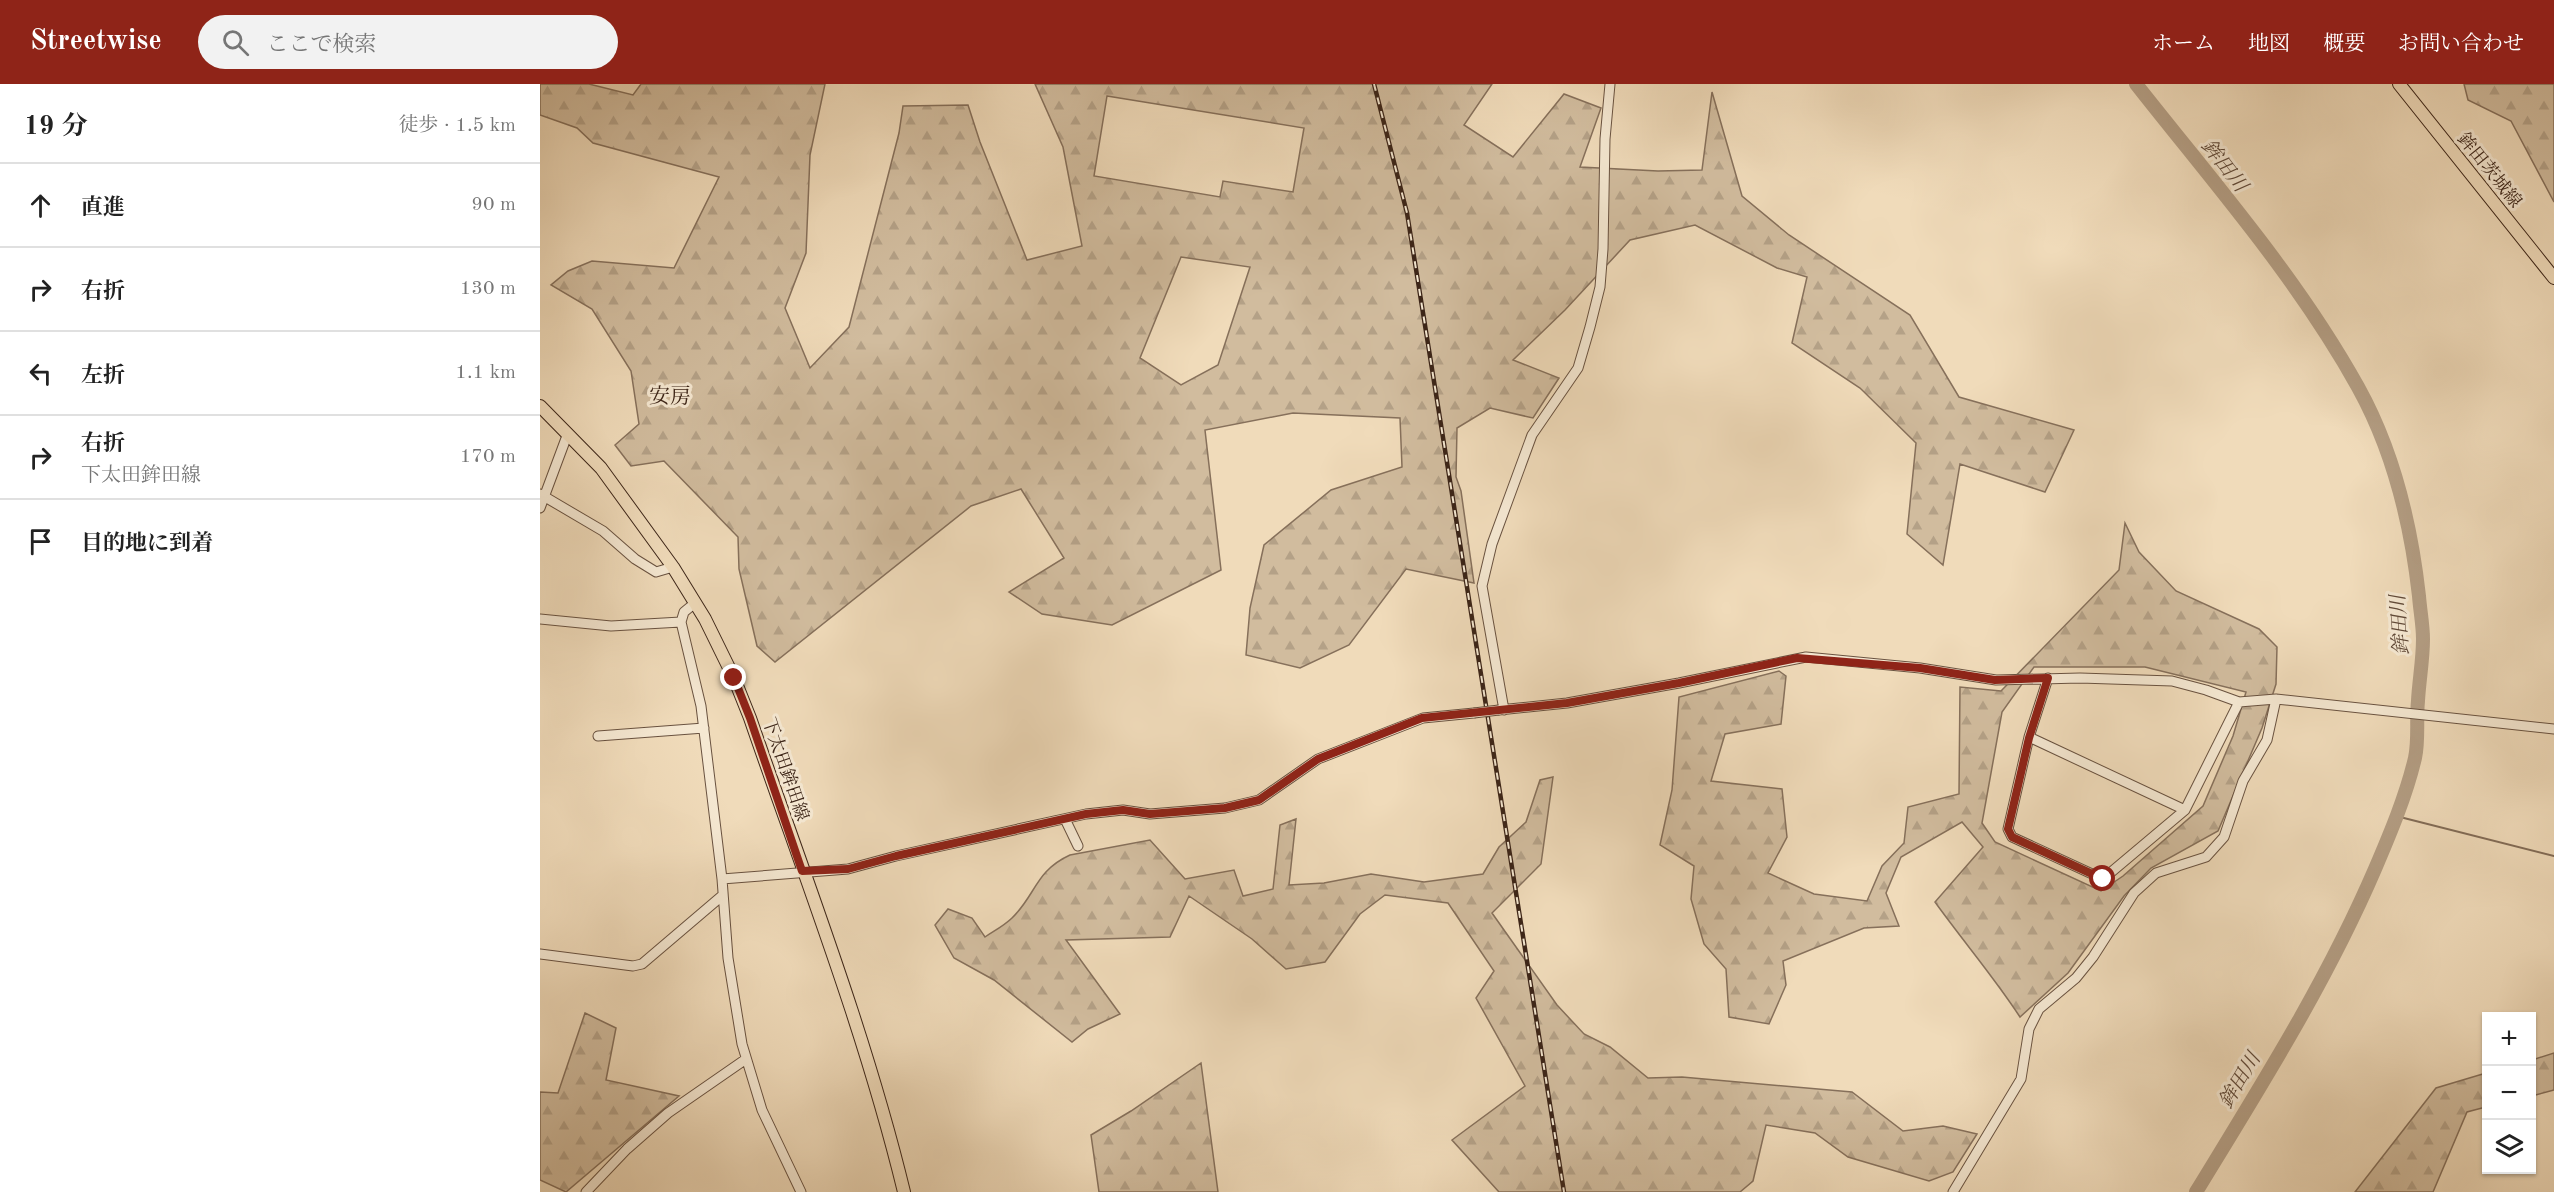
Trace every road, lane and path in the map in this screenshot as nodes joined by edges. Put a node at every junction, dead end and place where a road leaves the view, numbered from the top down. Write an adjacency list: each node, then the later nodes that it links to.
1 (1610, 84): 15 (street)
2 (2399, 84): 3 (main road, 鉾田茨城線)
3 (2554, 278)
4 (540, 406): 5 (main road, 下太田鉾田線)
5 (568, 433): 6 (street); 8 (main road, 下太田鉾田線)
6 (542, 495): 7 (street); 8 (street)
7 (540, 508)
8 (673, 567): 9 (main road, 下太田鉾田線)
9 (695, 603): 11 (street); 23 (main road, 下太田鉾田線)
10 (540, 619): 11 (street)
11 (681, 622): 16 (street)
12 (2048, 678): 14 (street); 15 (street); 19 (street)
13 (2276, 699): 14 (street); 17 (street); 31 (street)
14 (2239, 702): 20 (street)
15 (1501, 710): 21 (street, bridge)
16 (704, 728): 18 (street); 24 (street)
17 (2554, 729)
18 (598, 736)
19 (2029, 738): 20 (street); 20 (street)
20 (2185, 810)
21 (1065, 819): 22 (street); 23 (street)
22 (1078, 846)
23 (802, 871): 24 (street); 30 (main road, 下太田鉾田線)
24 (722, 879): 25 (street)
25 (723, 895): 26 (street); 27 (street)
26 (540, 954)
27 (747, 1059): 28 (street); 29 (street)
28 (586, 1192)
29 (801, 1192)
30 (904, 1192)
31 (1953, 1192)

